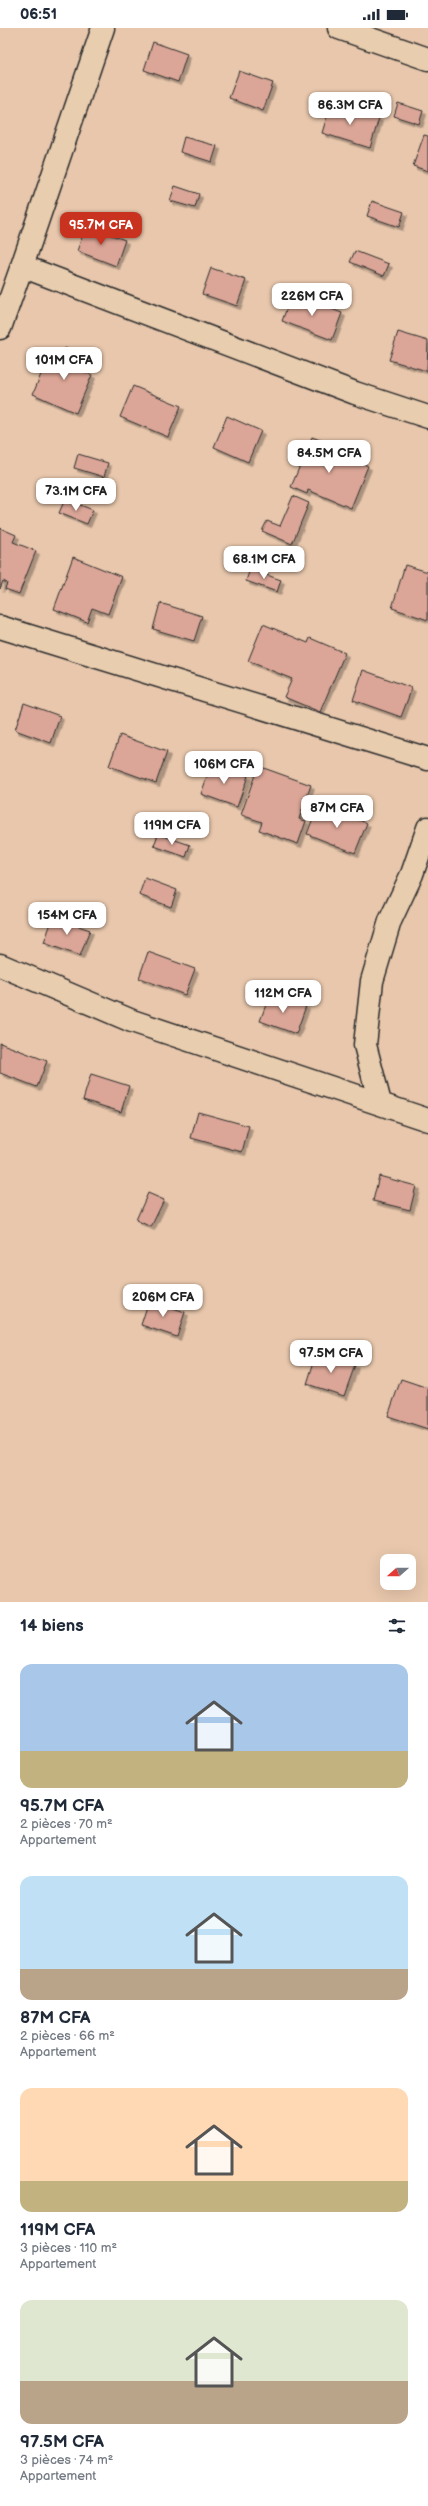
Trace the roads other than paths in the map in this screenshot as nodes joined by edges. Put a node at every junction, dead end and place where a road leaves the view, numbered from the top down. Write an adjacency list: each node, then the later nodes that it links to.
1 (103, 28): 4 (street)
2 (339, 28): 3 (street)
3 (428, 59)
4 (22, 266): 5 (street); 6 (street)
5 (0, 328)
6 (428, 417)
7 (0, 627): 8 (street)
8 (428, 759)
9 (428, 828): 11 (street)
10 (0, 965): 11 (street)
11 (380, 1102): 12 (street)
12 (428, 1120)

